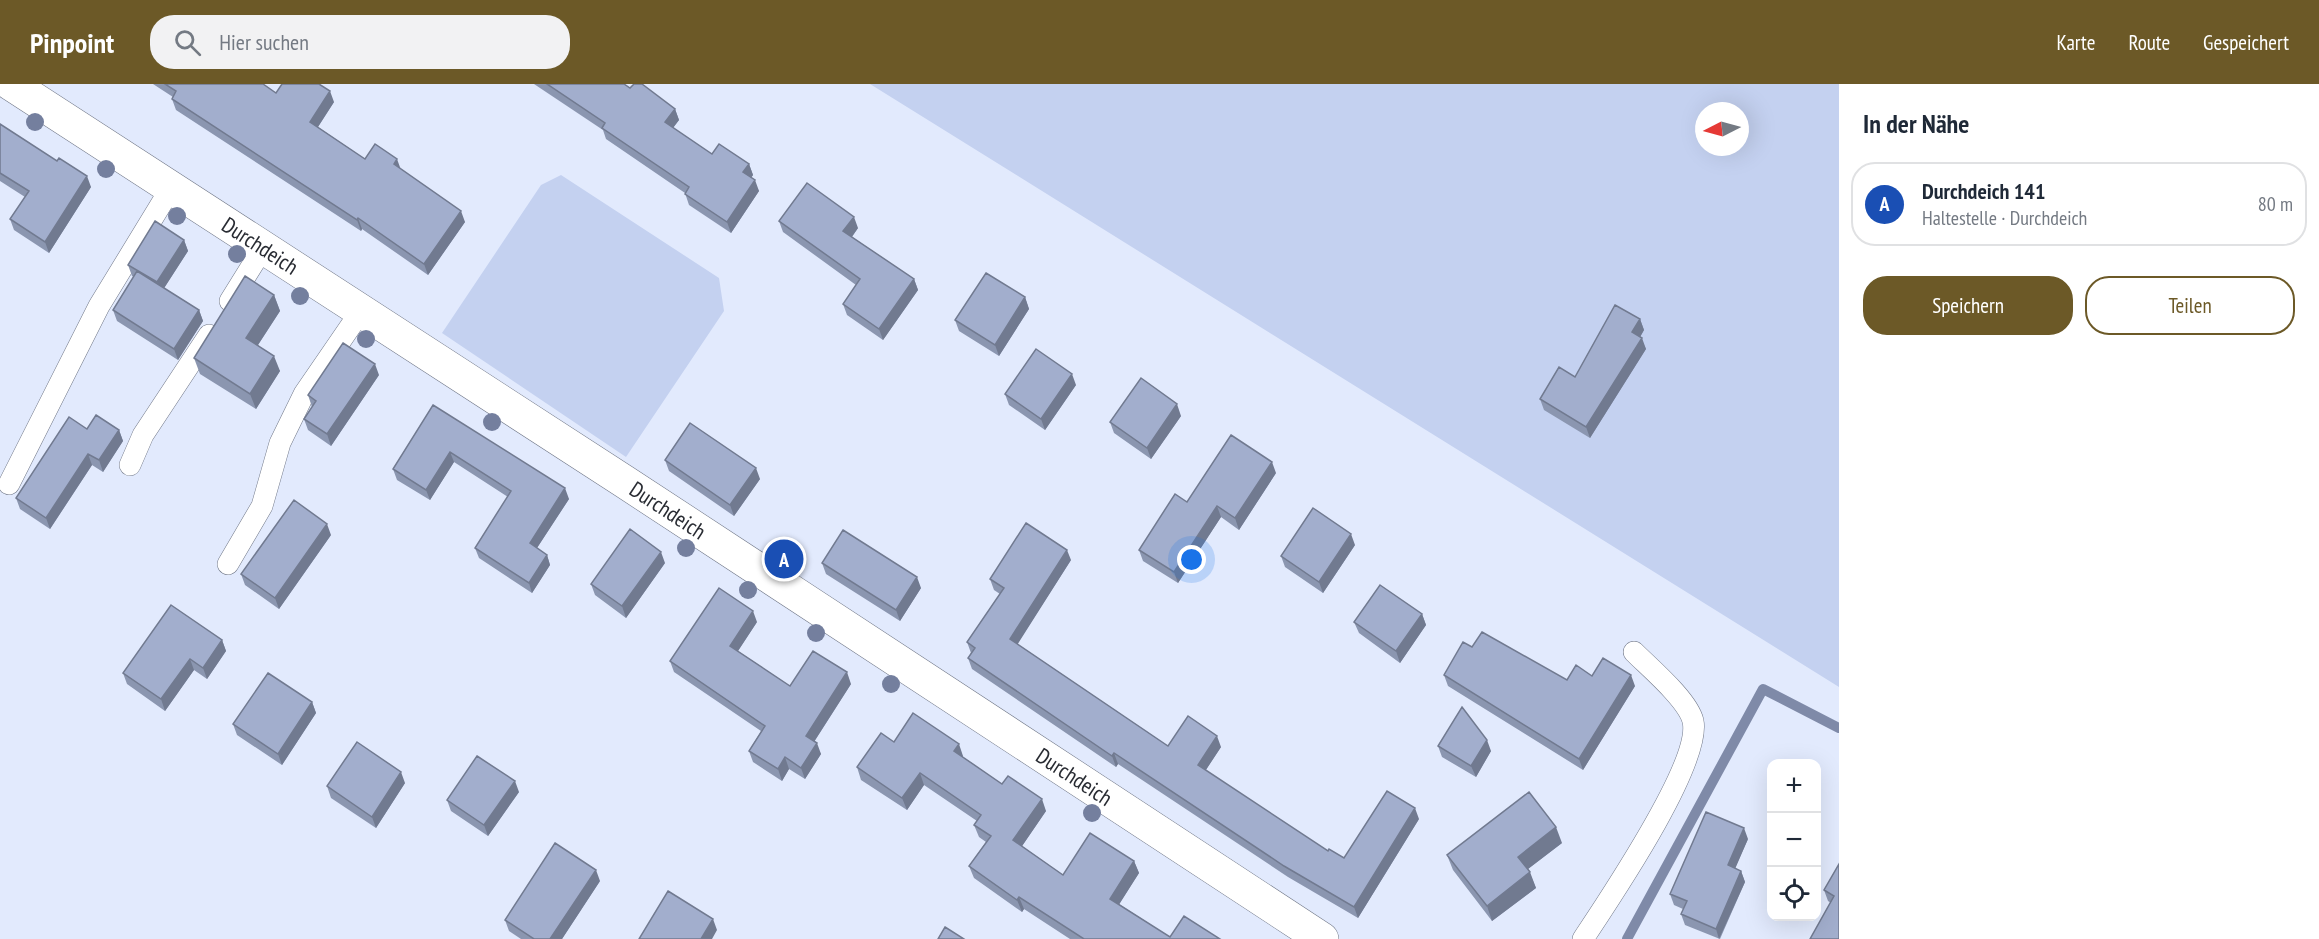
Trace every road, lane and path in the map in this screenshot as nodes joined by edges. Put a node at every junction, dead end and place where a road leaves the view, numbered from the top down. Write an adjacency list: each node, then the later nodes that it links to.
1 (11, 84): 2 (street, Durchdeich)
2 (171, 188): 3 (street, Durchdeich); 6 (lane)
3 (263, 248): 4 (street, Durchdeich); 5 (lane)
4 (361, 311): 7 (lane); 9 (street, Durchdeich)
5 (130, 465)
6 (9, 484)
7 (228, 564)
8 (1634, 652): 10 (lane)
9 (1307, 935)
10 (1583, 939)

